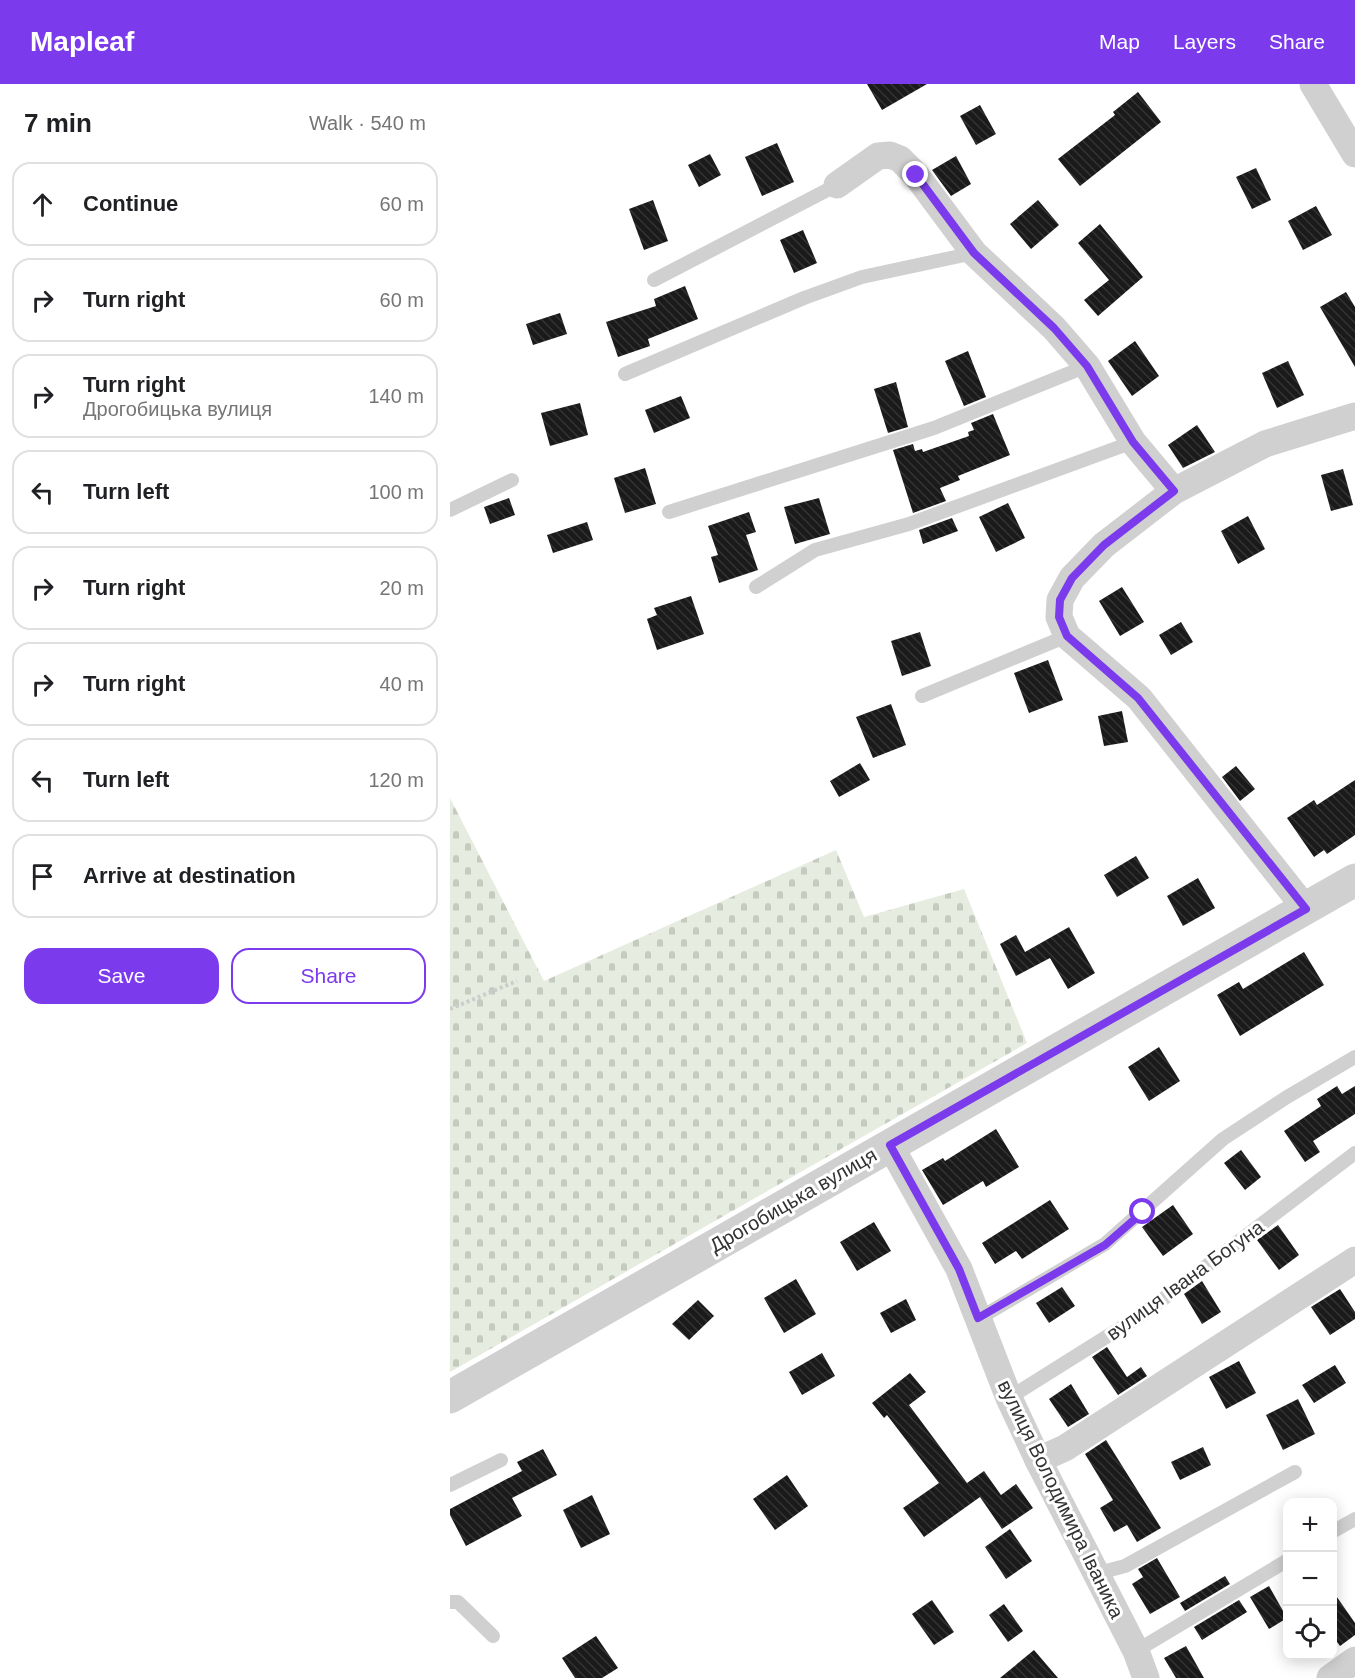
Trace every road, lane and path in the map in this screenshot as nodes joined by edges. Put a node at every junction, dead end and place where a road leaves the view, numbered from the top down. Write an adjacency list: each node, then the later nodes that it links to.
1 (1313, 84): 2 (street)
2 (1355, 154)
3 (837, 185): 4 (street); 5 (lane)
4 (974, 253): 6 (street); 7 (lane)
5 (654, 280)
6 (1087, 366): 9 (street); 13 (lane)
7 (625, 374)
8 (1355, 416): 11 (street)
9 (1133, 442): 11 (street); 14 (lane)
10 (512, 480): 12 (lane)
11 (1174, 491): 15 (street)
12 (450, 510)
13 (669, 512)
14 (756, 587)
15 (1067, 636): 16 (lane); 18 (street)
16 (922, 696)
17 (1355, 880): 18 (street, Дрогобицька вулиця)
18 (1306, 909): 22 (street, Дрогобицька вулиця)
19 (517, 981): 20 (path)
20 (450, 1009)
21 (1355, 1057): 25 (lane)
22 (890, 1145): 25 (street, вулиця Володимира Іваника); 26 (street, Дрогобицька вулиця)
23 (1355, 1153): 27 (lane, вулиця Івана Богуна)
24 (1355, 1260): 29 (street)
25 (978, 1318): 27 (street, вулиця Володимира Іваника)
26 (450, 1397)
27 (1010, 1398): 29 (street, вулиця Володимира Іваника)
28 (501, 1460): 31 (lane)
29 (1038, 1460): 35 (street, вулиця Володимира Іваника)
30 (1295, 1472): 35 (lane)
31 (450, 1485)
32 (1355, 1519): 33 (lane)
33 (1337, 1529)
34 (1283, 1562): 38 (lane)
35 (1095, 1574): 38 (street, вулиця Володимира Іваника)
36 (450, 1602): 37 (lane)
37 (493, 1636)
38 (1136, 1651): 40 (street, вулиця Володимира Іваника)
39 (1355, 1660): 41 (street)
40 (1146, 1678)
41 (1330, 1678)

